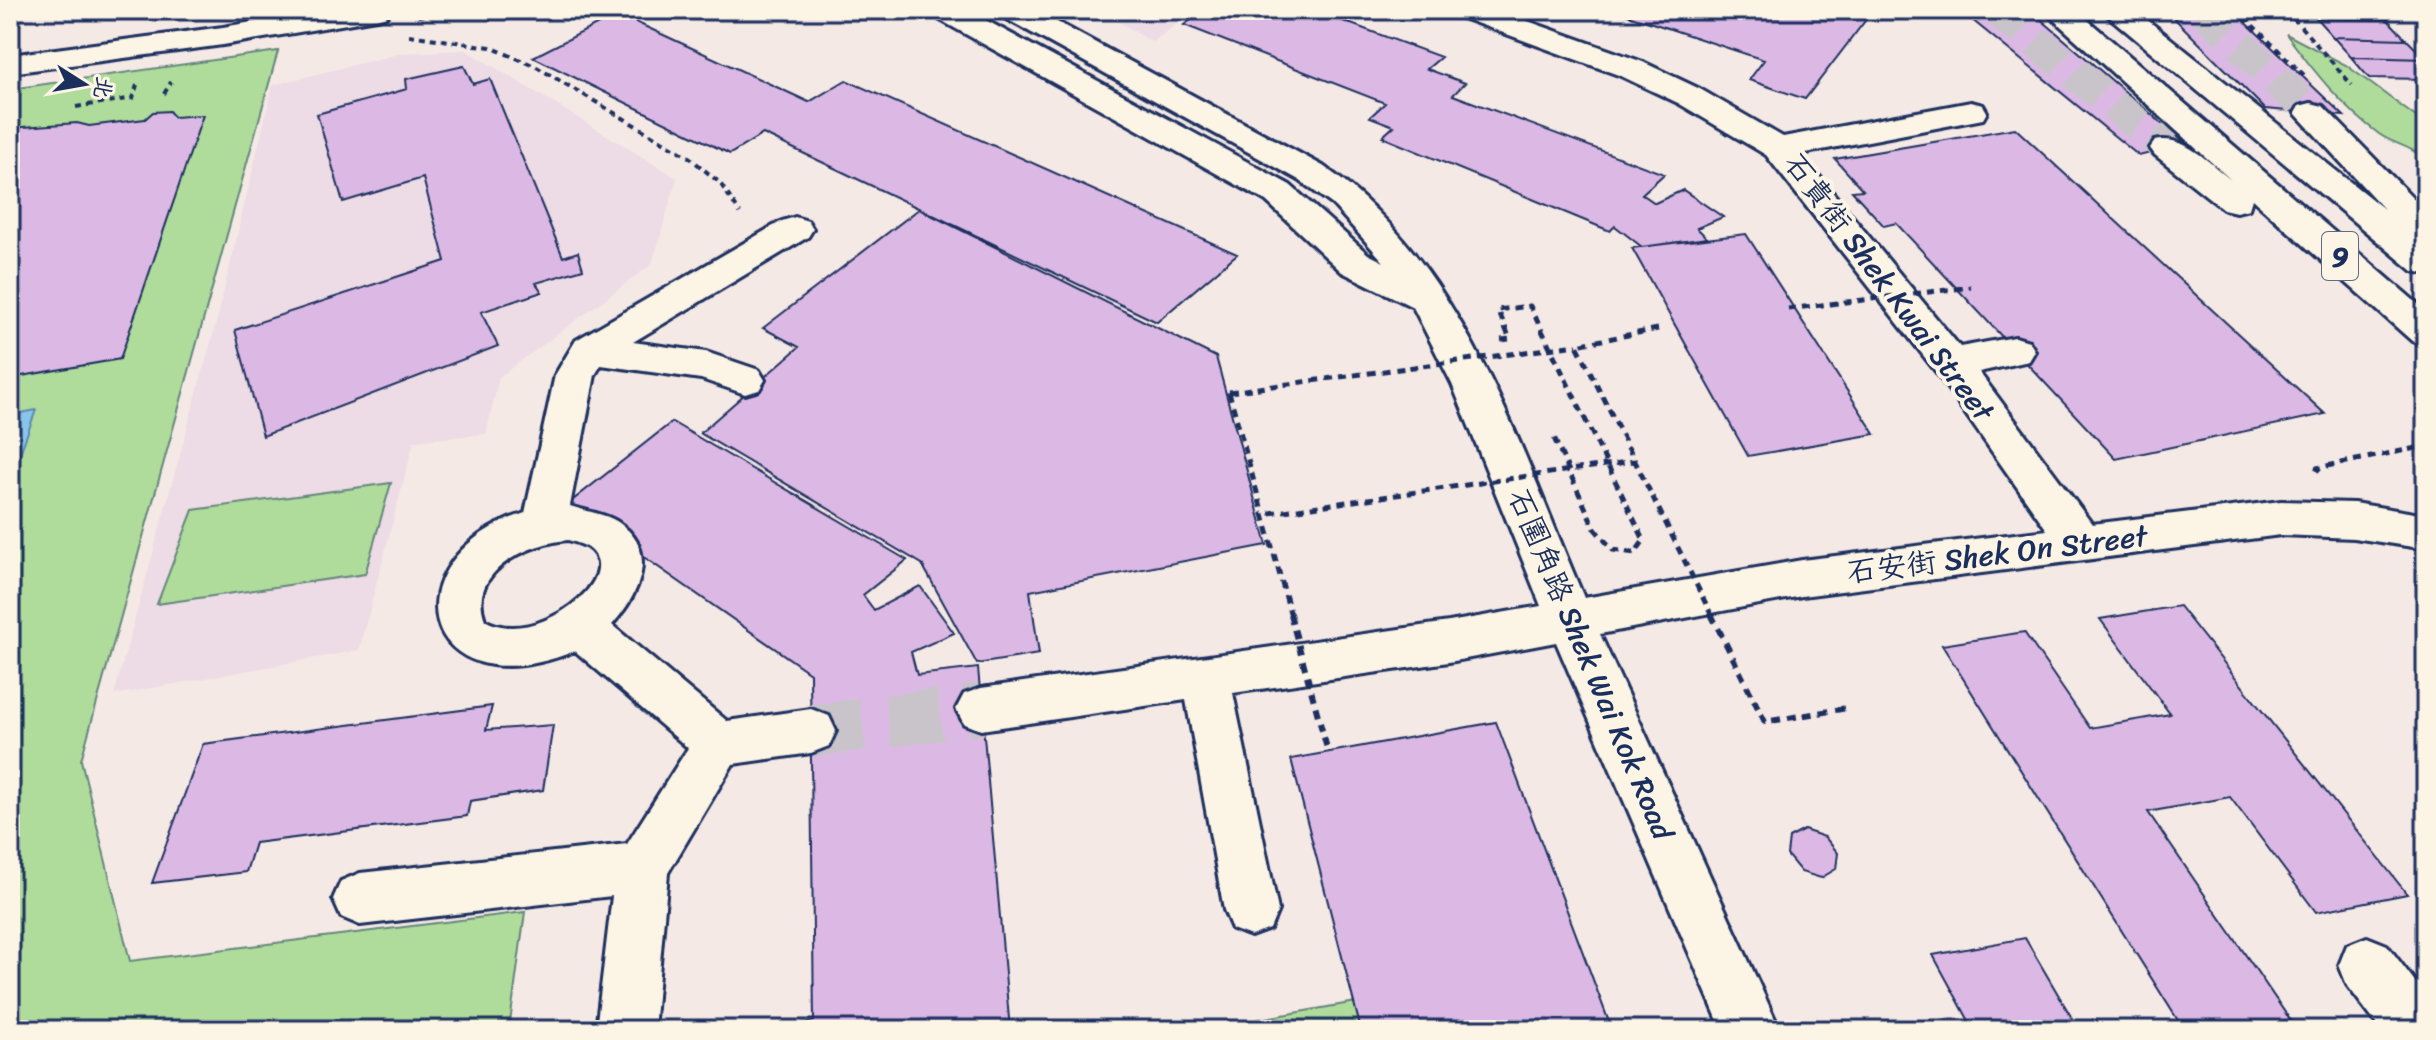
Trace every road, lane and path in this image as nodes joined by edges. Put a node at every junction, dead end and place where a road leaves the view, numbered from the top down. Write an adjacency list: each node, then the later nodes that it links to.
1 (234, 10): 10 (main road)
2 (376, 10): 11 (main road)
3 (944, 10): 24 (main road)
4 (1012, 10): 24 (main road, 石圍角路 Shek Wai Kok Road)
5 (1468, 10): 17 (main road)
6 (2058, 10): 27 (main road, 9)
7 (2116, 10): 22 (main road, 9)
8 (2286, 10): 13 (path)
9 (407, 35): 21 (path)
10 (10, 40)
11 (10, 64)
12 (139, 80): 14 (path)
13 (2352, 85)
14 (76, 107)
15 (1971, 112): 17 (main road, 石貴街 Shek Kwai Street)
16 (2311, 113): 20 (main road)
17 (1778, 148): 34 (main road, 石貴街 Shek Kwai Street)
18 (2167, 148): 29 (main road)
19 (795, 229): 21 (main road)
20 (2426, 232)
21 (753, 254): 32 (main road)
22 (2426, 262)
23 (1971, 287): 25 (path, bridge)
24 (1428, 299): 42 (main road, 石圍角路 Shek Wai Kok Road)
25 (1788, 309)
26 (1658, 329): 30 (path, bridge)
27 (2426, 332)
28 (1510, 339): 31 (path)
29 (2426, 339)
30 (1577, 345): 31 (path, bridge); 37 (path, bridge)
31 (1551, 349): 36 (path, bridge); 38 (path, bridge)
32 (590, 350): 35 (main road); 39 (main road)
33 (2015, 351): 34 (main road)
34 (1951, 363): 41 (main road, 石貴街 Shek Kwai Street)
35 (745, 380)
36 (1551, 433)
37 (1634, 461): 38 (path, bridge); 45 (path, bridge)
38 (1263, 514): 49 (path, bridge)
39 (545, 524): 43 (main road); 43 (main road)
40 (2426, 532): 41 (main road, 石安街 Shek On Street)
41 (2081, 543): 42 (main road, 石安街 Shek On Street)
42 (1570, 619): 44 (main road, 石安街 Shek On Street); 55 (main road, 石圍角路 Shek Wai Kok Road)
43 (581, 628): 48 (main road)
44 (1206, 679): 46 (main road, 石安街 Shek On Street); 52 (main road)
45 (1847, 708)
46 (981, 709)
47 (811, 731): 48 (main road)
48 (718, 744): 50 (main road)
49 (1328, 752)
50 (642, 867): 51 (main road); 54 (main road)
51 (360, 899)
52 (1251, 910)
53 (2367, 965): 56 (main road)
54 (625, 1030)
55 (1751, 1030)
56 (2416, 1030)

